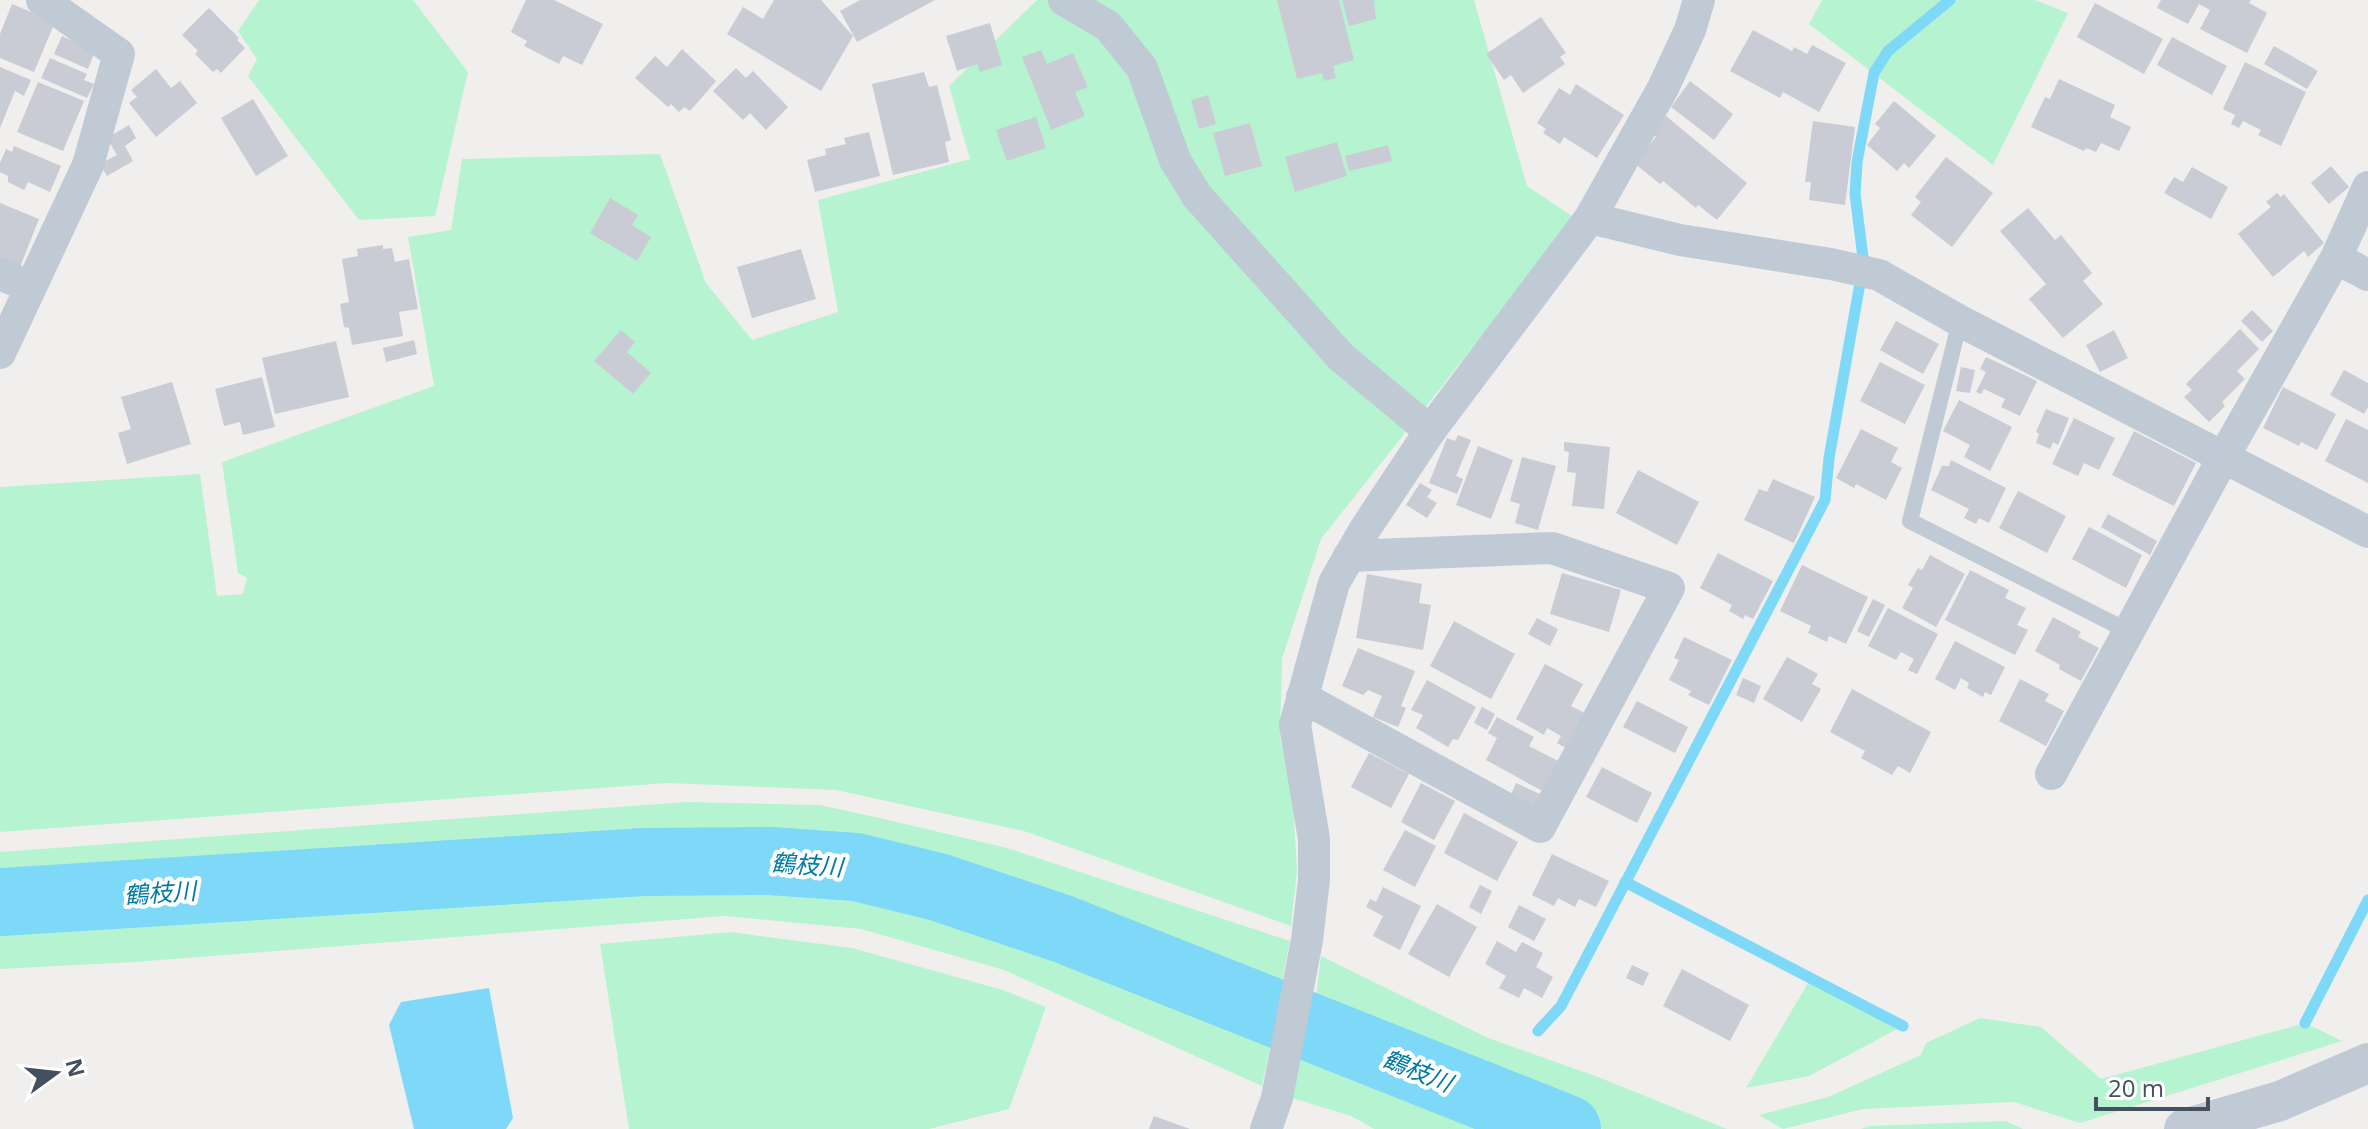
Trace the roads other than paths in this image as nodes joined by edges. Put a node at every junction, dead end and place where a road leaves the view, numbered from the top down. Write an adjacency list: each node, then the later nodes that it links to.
1 (42, 0): 9 (street)
2 (1064, 0): 12 (street)
3 (1699, 0): 5 (street)
4 (2368, 187): 6 (street)
5 (1590, 218): 10 (street); 12 (street)
6 (2336, 258): 8 (street); 13 (street)
7 (0, 274): 9 (street)
8 (2368, 275)
9 (30, 287): 11 (street)
10 (1960, 321): 13 (street); 16 (lane)
11 (0, 353)
12 (1430, 431): 15 (street)
13 (2223, 458): 14 (street); 16 (street)
14 (2368, 532)
15 (1349, 556): 17 (street); 17 (street)
16 (2128, 631): 18 (street)
17 (1302, 697): 20 (street)
18 (2051, 774)
19 (2368, 1063): 21 (street)
20 (1266, 1129)
21 (2184, 1129)

